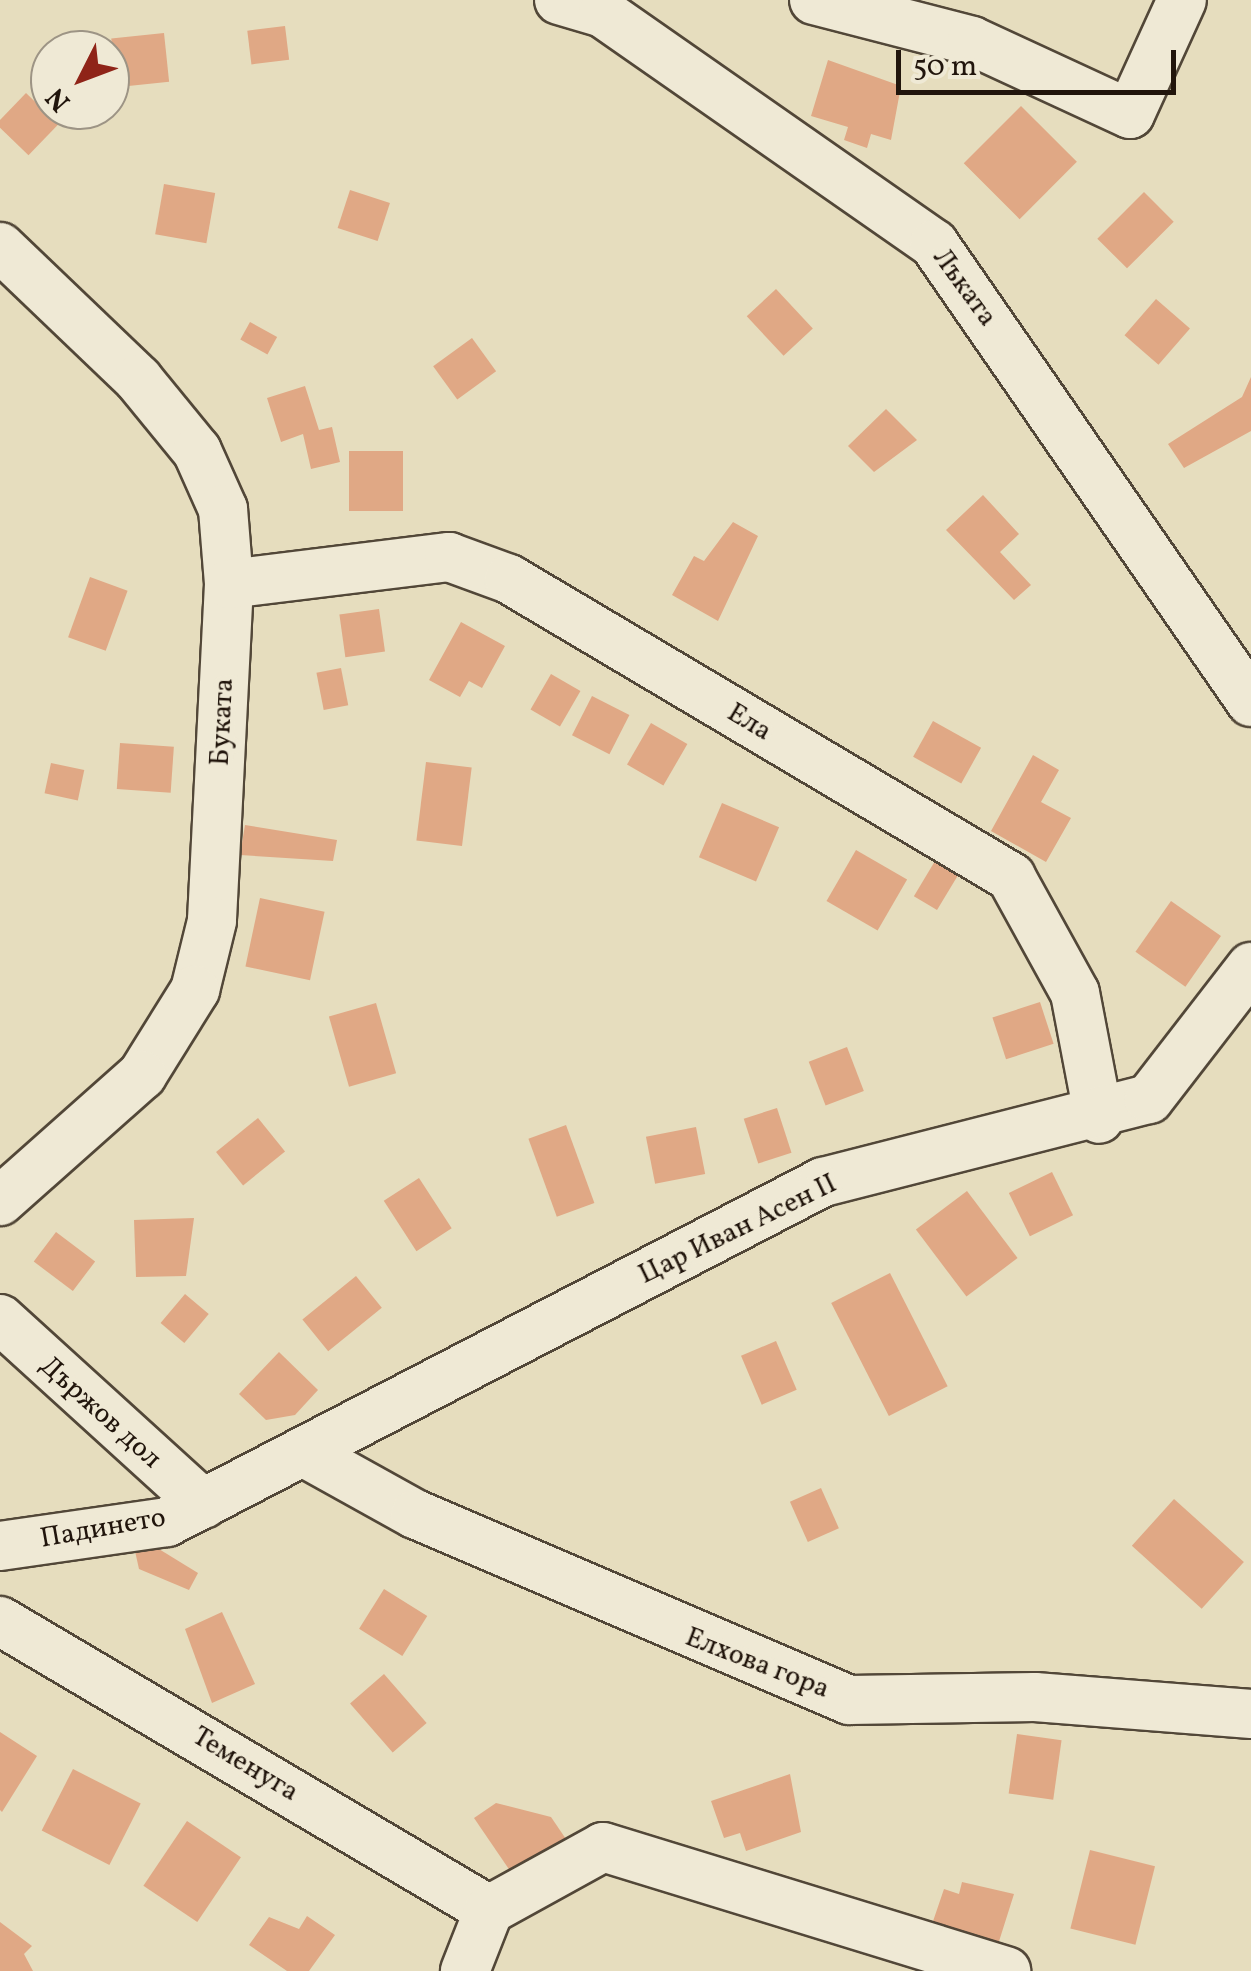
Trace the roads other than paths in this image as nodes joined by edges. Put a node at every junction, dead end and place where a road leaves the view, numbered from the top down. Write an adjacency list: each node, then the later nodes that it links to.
1 (814, 0): 2 (street)
2 (1182, 0)
3 (593, 4): 6 (street, Лъката)
4 (0, 247): 5 (street, Буката)
5 (229, 584): 8 (street, Ела); 9 (street, Буката)
6 (1251, 702)
7 (1251, 967): 8 (street, Цар Иван Асен II)
8 (1098, 1119): 11 (street, Цар Иван Асен II)
9 (0, 1201)
10 (0, 1319): 12 (street, Държов дол)
11 (303, 1452): 12 (street, Цар Иван Асен II); 15 (street, Елхова гора)
12 (202, 1504): 13 (street, Падинето)
13 (0, 1546)
14 (0, 1621): 16 (street, Теменуга)
15 (1251, 1714)
16 (489, 1910): 17 (street); 18 (street)
17 (466, 1971)
18 (1006, 1971)

